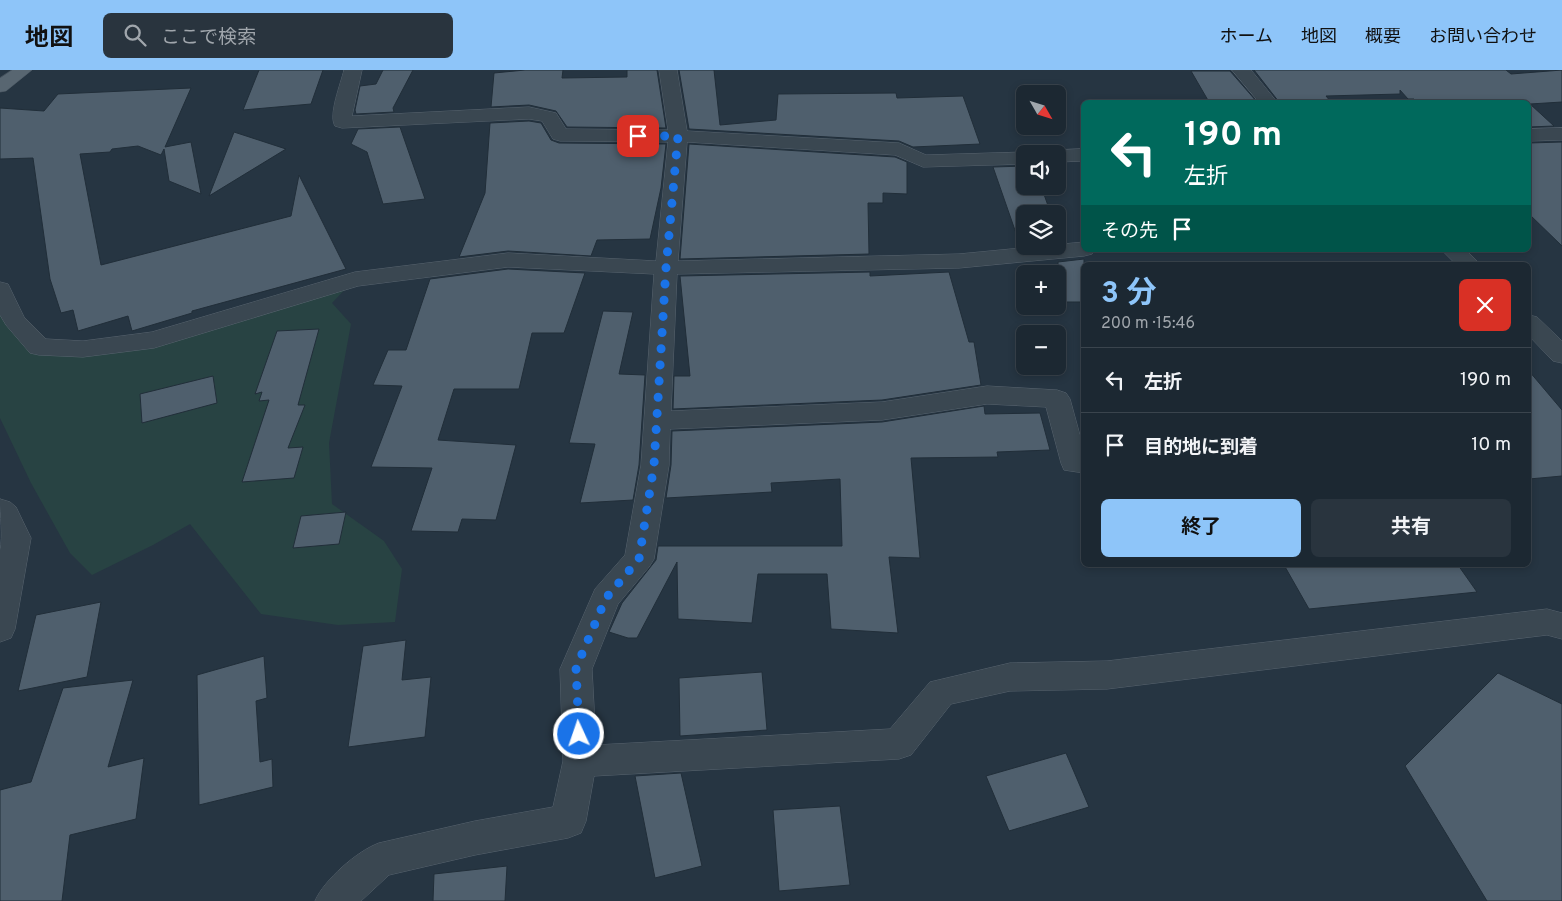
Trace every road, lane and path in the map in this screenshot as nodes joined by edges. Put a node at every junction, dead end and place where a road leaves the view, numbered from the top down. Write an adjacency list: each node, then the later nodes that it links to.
1 (23, 70): 5 (main road)
2 (353, 70): 9 (street)
3 (668, 70): 9 (street)
4 (1241, 70): 6 (street)
5 (0, 88)
6 (1266, 100)
7 (1562, 134): 8 (street)
8 (1531, 135)
9 (678, 136): 12 (street); 16 (street)
10 (1066, 156): 11 (street)
11 (1081, 156)
12 (1016, 158)
13 (1081, 249): 16 (street)
14 (1455, 252): 15 (street)
15 (1467, 262)
16 (666, 268): 17 (street); 20 (street)
17 (0, 289)
18 (1531, 324): 19 (street)
19 (1562, 355)
20 (657, 421): 21 (street); 25 (street)
21 (1081, 464)
22 (0, 509): 24 (street)
23 (1562, 626): 25 (street)
24 (0, 629)
25 (580, 761): 26 (street)
26 (334, 901)

